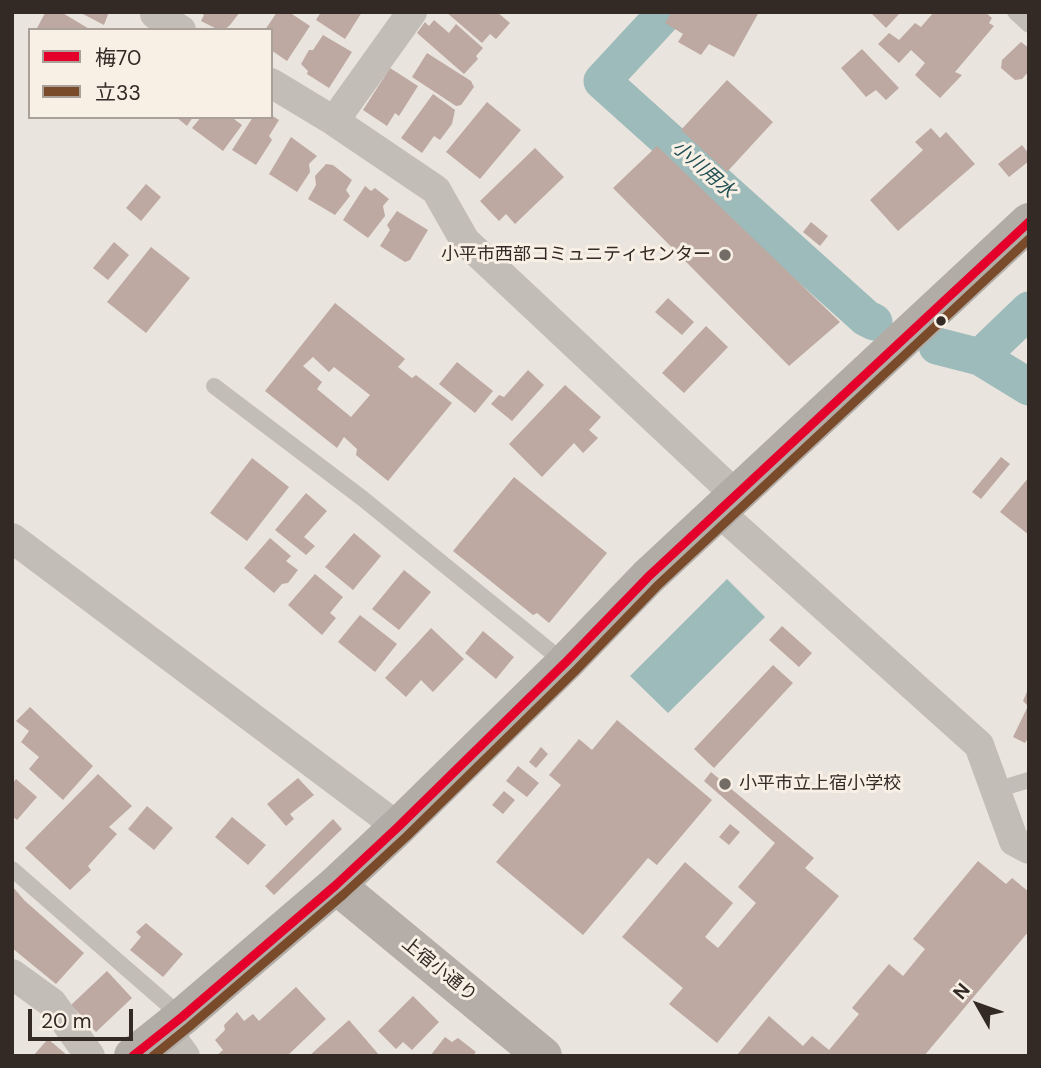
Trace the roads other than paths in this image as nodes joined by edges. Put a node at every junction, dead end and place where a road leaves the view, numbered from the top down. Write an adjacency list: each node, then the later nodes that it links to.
1 (157, 12): 5 (street)
2 (412, 12): 7 (street)
3 (1015, 12): 4 (lane)
4 (1029, 25)
5 (178, 28)
6 (273, 84): 7 (street)
7 (334, 121): 10 (street)
8 (1029, 222): 10 (main road)
9 (214, 386): 12 (lane)
10 (728, 504): 12 (main road); 14 (street)
11 (12, 538): 15 (street)
12 (565, 663): 15 (main road)
13 (1029, 780): 14 (lane)
14 (996, 790): 16 (street)
15 (398, 827): 18 (main road)
16 (1029, 849)
17 (12, 869): 20 (lane)
18 (336, 885): 20 (main road); 23 (street, 上宿小通り)
19 (12, 974): 21 (street)
20 (178, 1034): 22 (main road)
21 (90, 1056)
22 (133, 1056)
23 (543, 1056)

